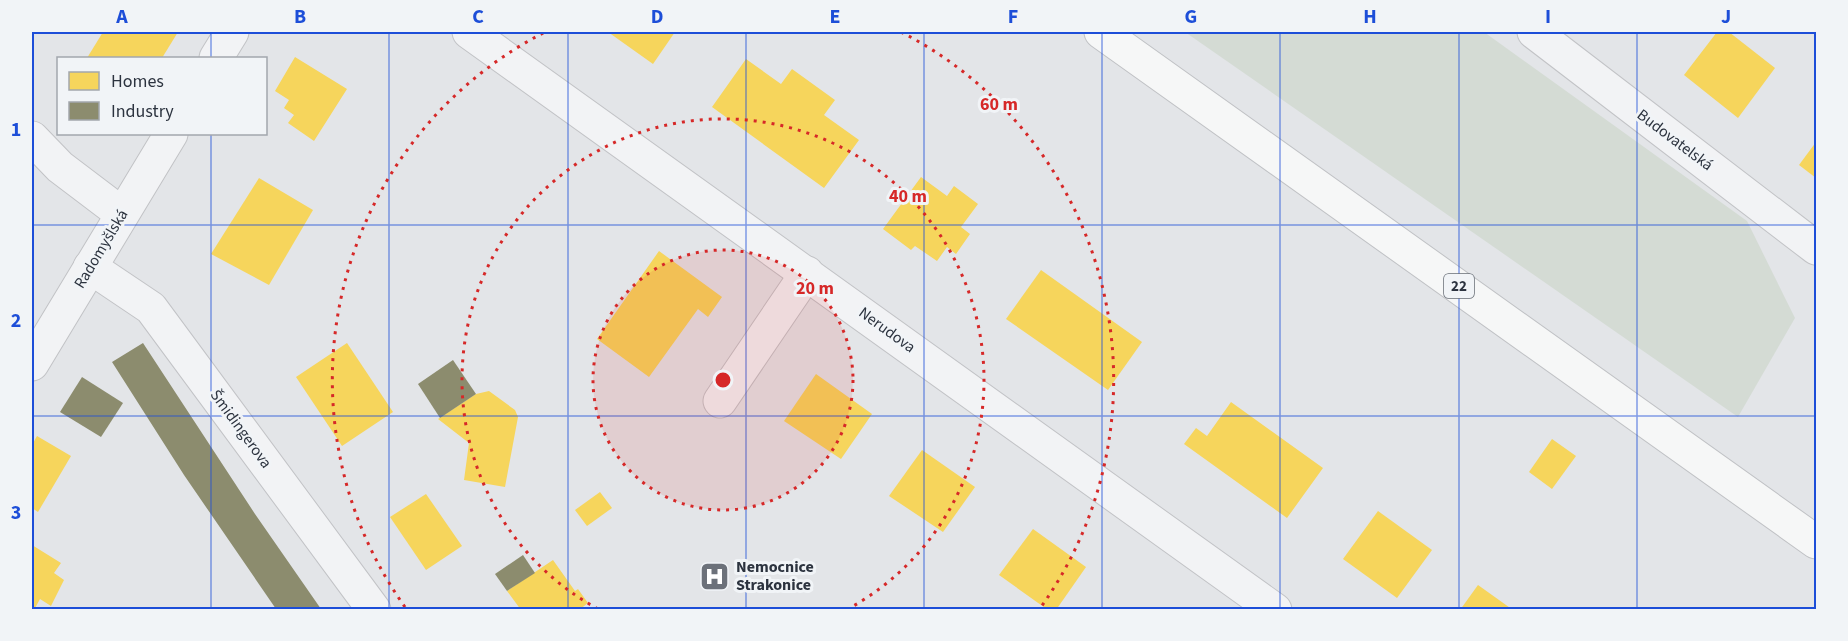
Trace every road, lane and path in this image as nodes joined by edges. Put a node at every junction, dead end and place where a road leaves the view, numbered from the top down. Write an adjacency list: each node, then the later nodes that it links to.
1 (232, 32): 5 (street)
2 (469, 32): 11 (street, Nerudova)
3 (1101, 32): 14 (main road, 22)
4 (1534, 32): 9 (street, Budovatelská)
5 (217, 57)
6 (170, 135): 8 (street, Radomyšlská)
7 (32, 138): 8 (street)
8 (122, 214): 10 (street, Radomyšlská)
9 (1816, 248)
10 (90, 267): 12 (street, Radomyšlská); 15 (street, Šmidingerova)
11 (807, 273): 13 (street); 16 (street, Nerudova)
12 (32, 364)
13 (720, 401)
14 (1816, 542)
15 (374, 609)
16 (1275, 609)

